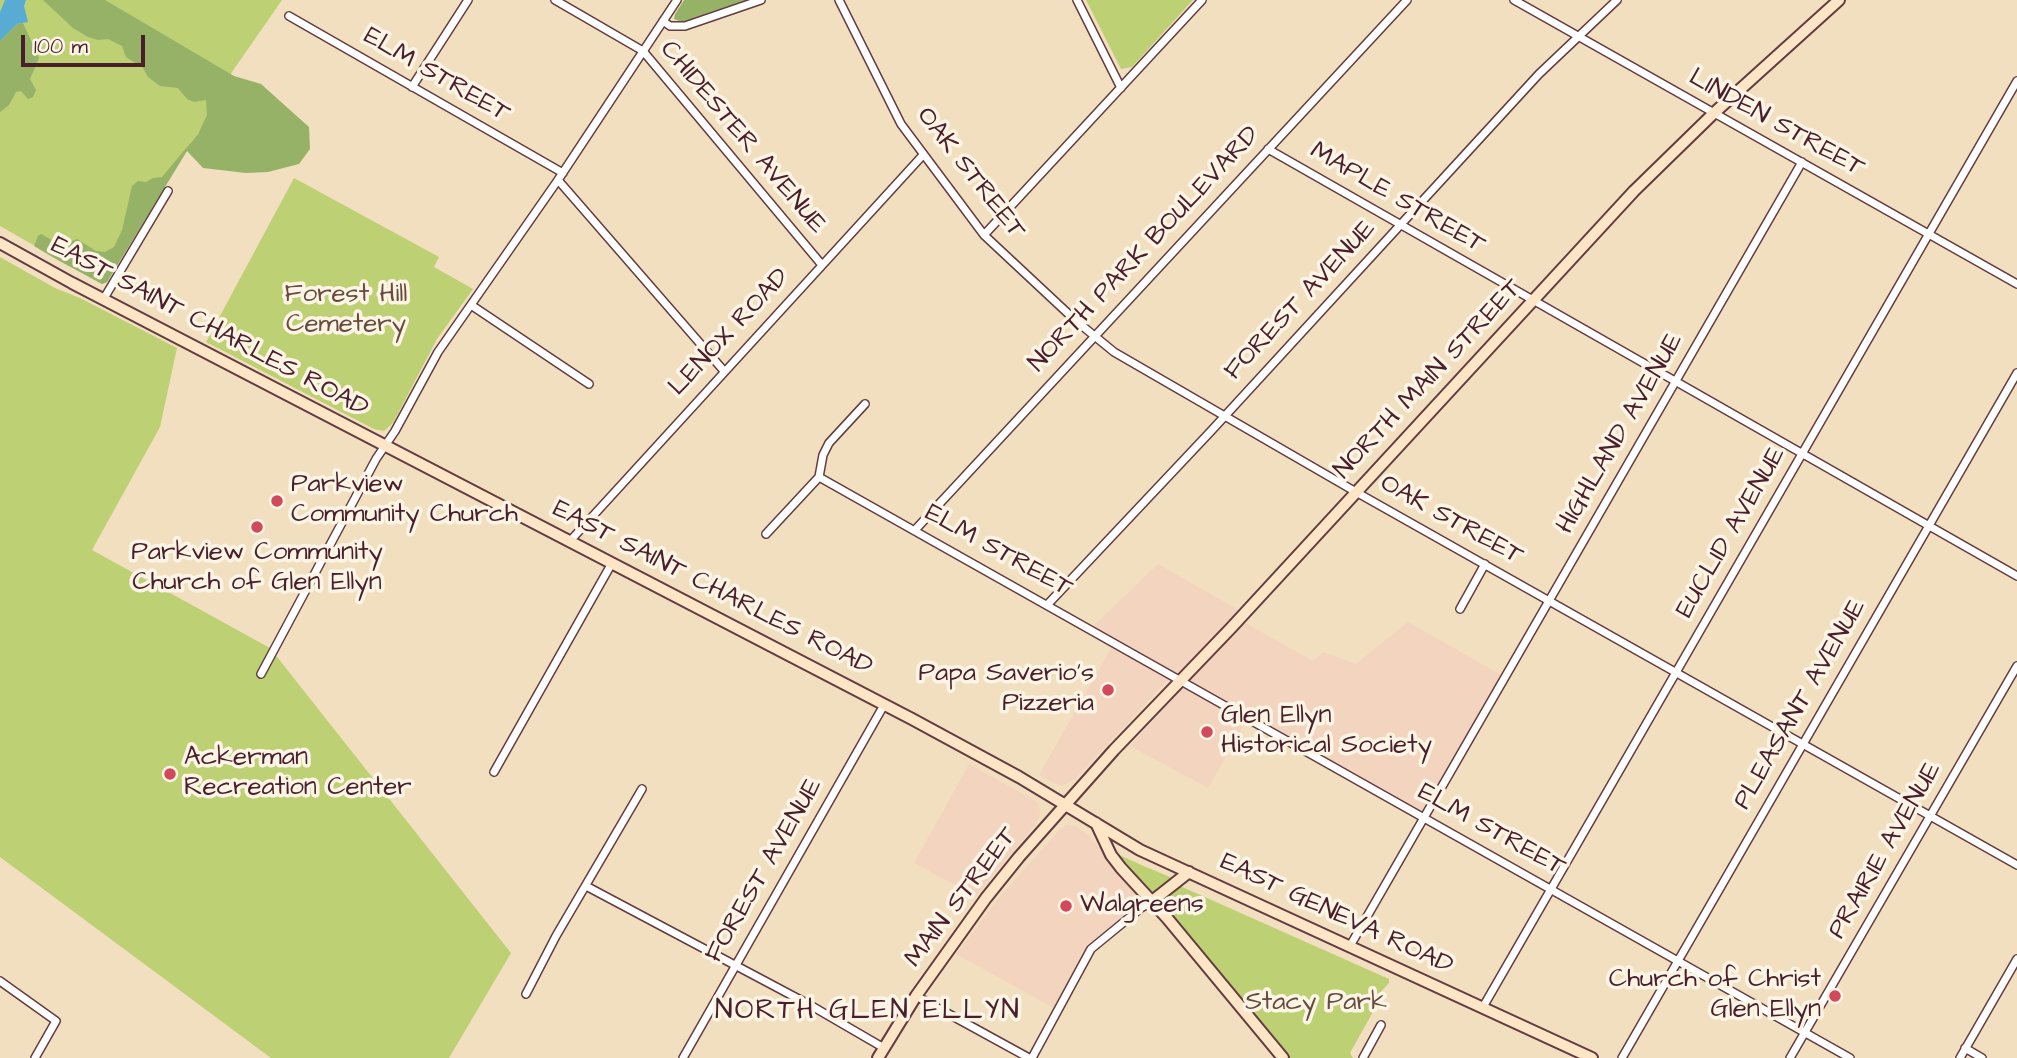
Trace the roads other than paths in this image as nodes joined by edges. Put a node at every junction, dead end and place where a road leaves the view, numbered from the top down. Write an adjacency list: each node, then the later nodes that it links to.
1 (468, 0): 17 (street)
2 (555, 0): 15 (street, CHIDESTER AVENUE)
3 (677, 0): 13 (street)
4 (761, 0): 13 (street)
5 (839, 0): 21 (street, OAK STREET)
6 (1077, 0): 18 (street)
7 (1202, 0): 18 (street)
8 (1407, 0): 20 (street, NORTH PARK BOULEVARD)
9 (1514, 0): 14 (street, LINDEN STREET)
10 (1617, 0): 14 (street, FOREST AVENUE)
11 (1839, 0): 19 (main road, NORTH MAIN STREET)
12 (289, 16): 17 (street, ELM STREET)
13 (663, 21): 15 (street)
14 (1579, 37): 19 (street, LINDEN STREET); 25 (street, FOREST AVENUE)
15 (643, 51): 23 (street); 29 (street, CHIDESTER AVENUE)
16 (2017, 80): 26 (street, EUCLID AVENUE)
17 (412, 87): 23 (street, ELM STREET)
18 (1121, 88): 27 (street)
19 (1714, 113): 22 (street, LINDEN STREET); 32 (main road, NORTH MAIN STREET)
20 (1268, 149): 25 (street, MAPLE STREET); 34 (street, NORTH PARK BOULEVARD)
21 (923, 155): 27 (street, OAK STREET); 29 (street, LENOX ROAD)
22 (1802, 163): 26 (street, LINDEN STREET); 37 (street, HIGHLAND AVENUE)
23 (560, 176): 33 (street); 35 (street, ELM STREET)
24 (168, 191): 31 (street)
25 (1400, 225): 32 (street, MAPLE STREET); 40 (street, FOREST AVENUE)
26 (1929, 234): 30 (street, LINDEN STREET); 42 (street, EUCLID AVENUE)
27 (984, 235): 34 (street, OAK STREET)
28 (0, 243): 31 (main road, EAST SAINT CHARLES ROAD)
29 (821, 265): 35 (street, LENOX ROAD)
30 (2017, 284)
31 (103, 300): 41 (main road, EAST SAINT CHARLES ROAD)
32 (1532, 301): 37 (street, MAPLE STREET); 44 (main road, NORTH MAIN STREET)
33 (471, 305): 38 (street); 41 (street)
34 (1094, 336): 40 (street, OAK STREET); 46 (street, NORTH PARK BOULEVARD)
35 (724, 371): 48 (street, LENOX ROAD)
36 (2017, 373): 45 (street, PLEASANT AVENUE)
37 (1675, 382): 42 (street, MAPLE STREET); 52 (street, HIGHLAND AVENUE)
38 (589, 384)
39 (865, 404): 43 (street)
40 (1224, 415): 44 (street, OAK STREET); 53 (street, FOREST AVENUE)
41 (385, 446): 48 (main road, EAST SAINT CHARLES ROAD); 57 (street)
42 (1802, 454): 45 (street, MAPLE STREET); 56 (street, EUCLID AVENUE)
43 (819, 477): 46 (street, ELM STREET); 47 (street)
44 (1356, 492): 50 (street, OAK STREET); 58 (main road, NORTH MAIN STREET)
45 (1929, 526): 51 (street, MAPLE STREET); 60 (street, PLEASANT AVENUE)
46 (915, 530): 53 (street, ELM STREET)
47 (766, 534)
48 (570, 541): 49 (main road, EAST SAINT CHARLES ROAD)
49 (612, 563): 59 (main road, EAST SAINT CHARLES ROAD); 61 (street)
50 (1485, 564): 52 (street, OAK STREET); 54 (street)
51 (2017, 576)
52 (1549, 601): 56 (street, OAK STREET); 65 (street, HIGHLAND AVENUE)
53 (1048, 604): 58 (street, ELM STREET)
54 (1460, 610)
55 (2017, 666): 64 (street, PRAIRIE AVENUE)
56 (1676, 672): 60 (street, OAK STREET); 70 (street, EUCLID AVENUE)
57 (261, 674)
58 (1181, 680): 63 (main road, NORTH MAIN STREET); 65 (street, ELM STREET)
59 (884, 705): 63 (main road, EAST SAINT CHARLES ROAD); 75 (street, FOREST AVENUE)
60 (1803, 744): 64 (street, OAK STREET); 74 (street, PLEASANT AVENUE)
61 (494, 772)
62 (642, 789): 69 (street)
63 (1066, 805): 66 (main road, EAST GENEVA ROAD); 78 (main road, MAIN STREET)
64 (1930, 816): 67 (street, OAK STREET); 81 (street, PRAIRIE AVENUE)
65 (1425, 818): 70 (street, ELM STREET); 72 (street, HIGHLAND AVENUE)
66 (1096, 824): 68 (main road, EAST GENEVA ROAD); 71 (main road)
67 (2017, 865)
68 (1189, 872): 71 (main road); 72 (main road, EAST GENEVA ROAD)
69 (586, 886): 75 (street); 77 (street)
70 (1551, 889): 74 (street, ELM STREET); 79 (street, EUCLID AVENUE)
71 (1151, 902): 86 (street); 87 (main road)
72 (1350, 946): 79 (main road, EAST GENEVA ROAD)
73 (2017, 959): 82 (street)
74 (1678, 961): 81 (street, ELM STREET); 90 (street, PLEASANT AVENUE)
75 (735, 965): 83 (street); 85 (street, FOREST AVENUE)
76 (0, 981): 84 (street)
77 (526, 994)
78 (916, 996): 83 (main road, MAIN STREET); 86 (street)
79 (1483, 1007): 89 (main road, EAST GENEVA ROAD)
80 (1381, 1025): 88 (street)
81 (1805, 1033): 91 (street, PRAIRIE AVENUE); 92 (street, ELM STREET)
82 (1965, 1048): 93 (street); 94 (street)
83 (881, 1053)
84 (35, 1058)
85 (683, 1058)
86 (1031, 1058)
87 (1283, 1058)
88 (1363, 1058)
89 (1592, 1058)
90 (1622, 1058)
91 (1790, 1058)
92 (1850, 1058)
93 (1959, 1058)
94 (1982, 1058)

